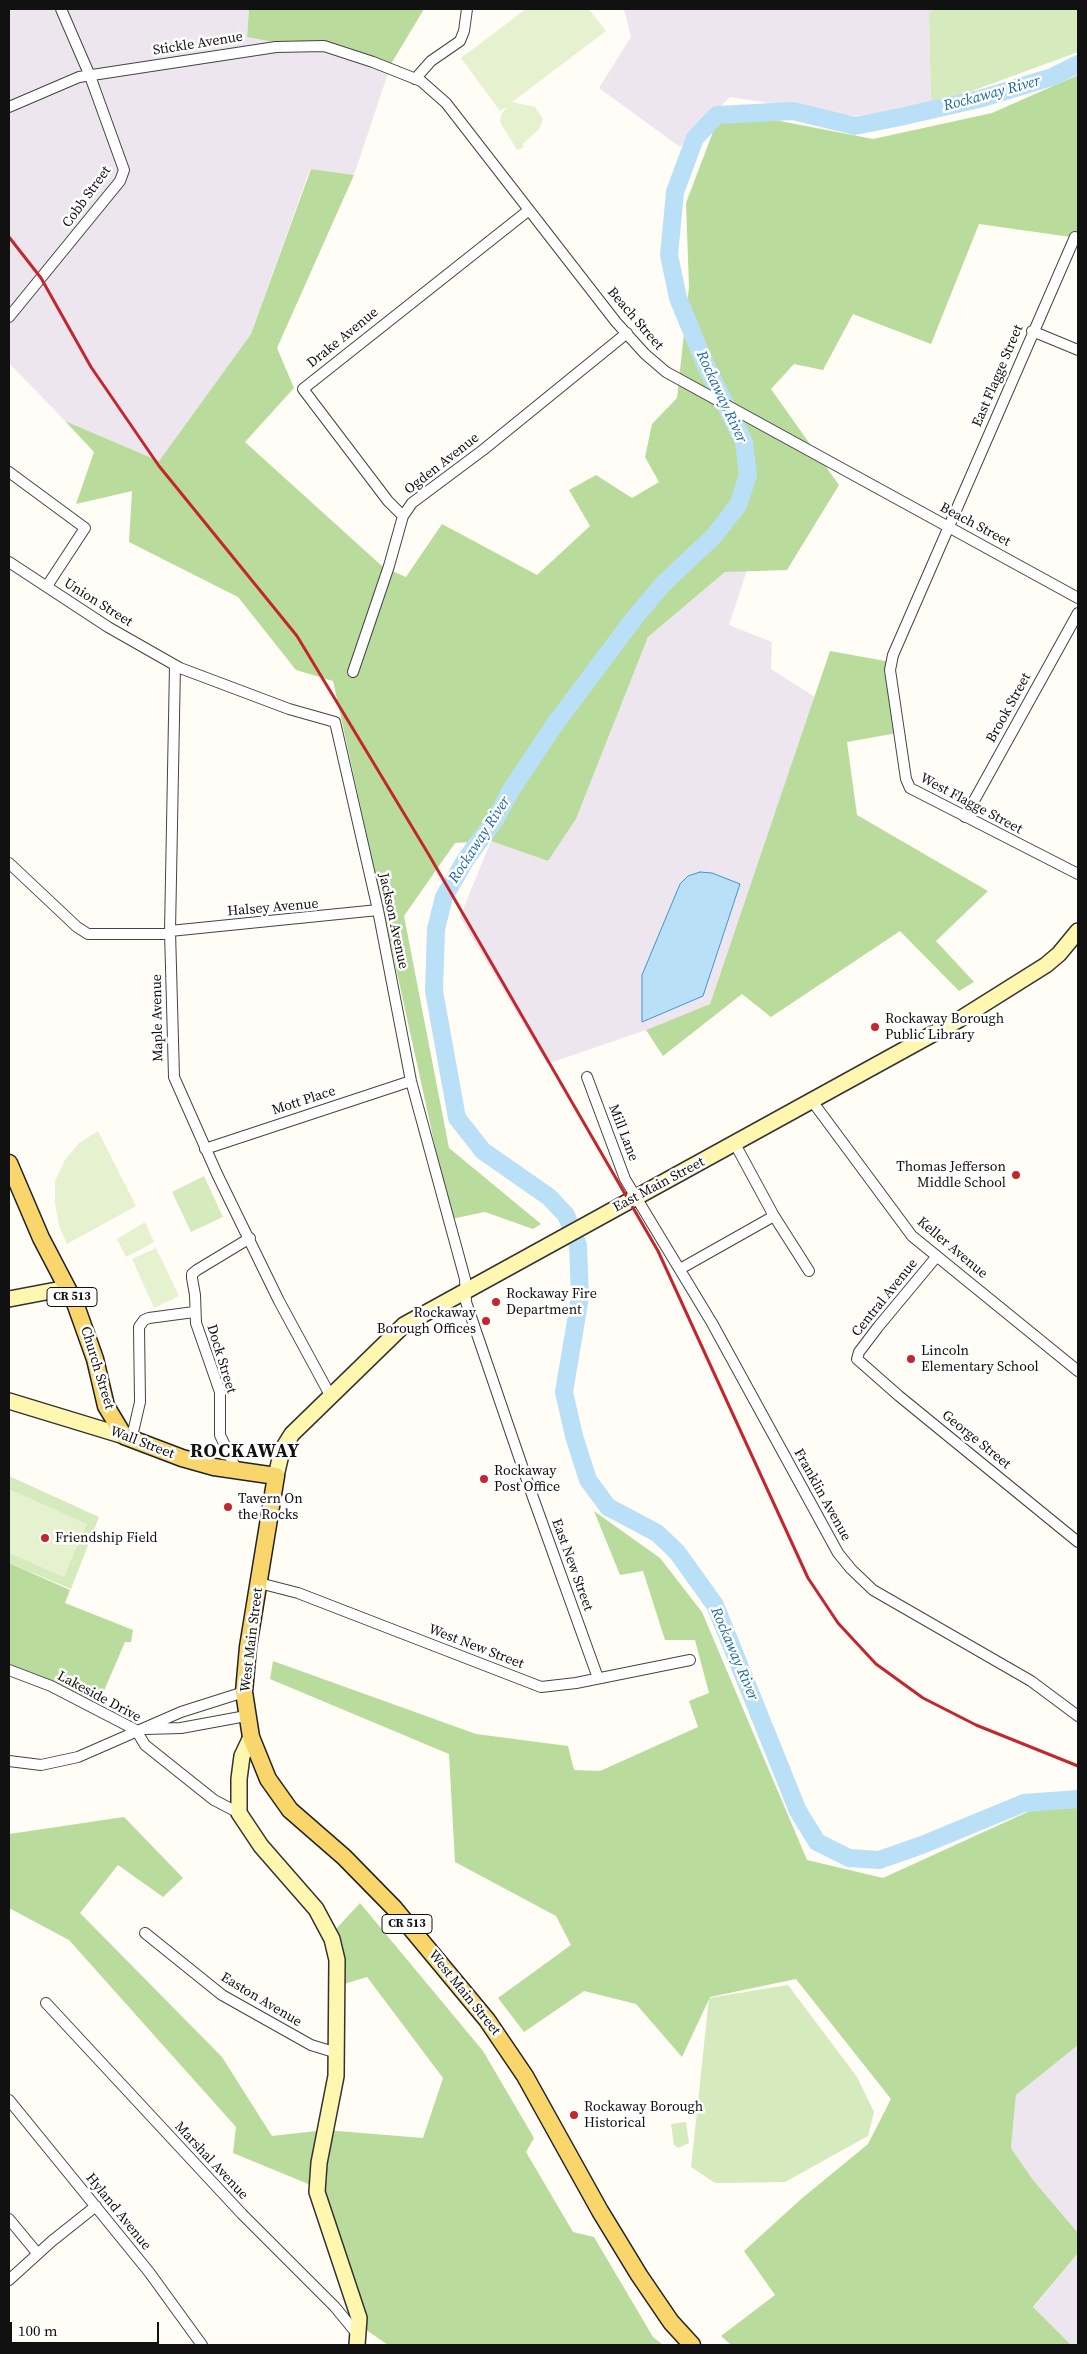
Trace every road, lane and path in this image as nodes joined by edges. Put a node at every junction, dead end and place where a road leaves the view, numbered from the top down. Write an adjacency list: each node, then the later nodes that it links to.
1 (61, 9): 4 (street)
2 (467, 9): 5 (street)
3 (394, 70): 4 (street, Stickle Avenue); 5 (street, Beach Street)
4 (90, 76): 6 (street, Stickle Avenue); 9 (street, Cobb Street)
5 (415, 79): 7 (street, Beach Street)
6 (9, 107)
7 (529, 210): 11 (street, Beach Street); 14 (street, Drake Avenue)
8 (1075, 237): 10 (street, East Flagge Street)
9 (9, 317)
10 (1032, 331): 12 (street); 15 (street, East Flagge Street)
11 (626, 333): 14 (street, Ogden Avenue); 15 (street, Beach Street)
12 (1078, 350)
13 (9, 472): 17 (street)
14 (403, 516): 21 (street, Ogden Avenue)
15 (949, 526): 18 (street, Beach Street); 22 (street, West Flagge Street)
16 (9, 562): 17 (street, Union Street)
17 (47, 586): 20 (street, Union Street)
18 (1078, 598)
19 (1078, 612): 22 (street, Brook Street)
20 (175, 665): 25 (street, Jackson Avenue); 27 (street, Maple Avenue)
21 (353, 672)
22 (965, 816): 24 (street, West Flagge Street)
23 (9, 863): 27 (street, Halsey Avenue)
24 (1078, 874)
25 (378, 910): 27 (street, Halsey Avenue); 29 (street, Jackson Avenue)
26 (1078, 930): 30 (street, East Main Street)
27 (170, 933): 32 (street, Maple Avenue)
28 (587, 1078): 34 (street, Mill Lane)
29 (411, 1081): 32 (street, Mott Place); 41 (street, Jackson Avenue)
30 (812, 1101): 31 (street, East Main Street); 37 (street, Keller Avenue)
31 (735, 1144): 34 (street, East Main Street); 35 (street)
32 (205, 1149): 36 (street, Maple Avenue)
33 (9, 1163): 40 (main road, Church Street / CR 513)
34 (636, 1197): 38 (street, Franklin Avenue); 41 (street, East Main Street)
35 (774, 1216): 38 (street); 39 (street)
36 (250, 1238): 43 (street, Dock Street); 46 (street, Maple Avenue)
37 (937, 1256): 44 (street, Central Avenue); 45 (street, Keller Avenue)
38 (680, 1269): 60 (street, Franklin Avenue)
39 (809, 1271)
40 (67, 1288): 42 (street); 48 (main road, Church Street / CR 513)
41 (465, 1290): 46 (street, East Main Street); 57 (street, East New Street)
42 (9, 1299)
43 (194, 1312): 50 (street, Dock Street); 51 (street, Dock Street)
44 (857, 1359): 53 (street, George Street)
45 (1078, 1371)
46 (330, 1395): 52 (street, East Main Street)
47 (9, 1401): 49 (street, Wall Street)
48 (106, 1406): 49 (street); 50 (main road, Church Street / CR 513)
49 (94, 1425): 50 (street, Wall Street)
50 (126, 1437): 51 (main road, Wall Street)
51 (236, 1469): 52 (main road, Wall Street)
52 (276, 1476): 54 (main road, West Main Street / CR 513)
53 (1078, 1542)
54 (259, 1583): 57 (street, West New Street); 58 (main road, West Main Street / CR 513)
55 (690, 1660): 57 (street, West New Street)
56 (9, 1670): 61 (street, Lakeside Drive)
57 (598, 1678)
58 (244, 1692): 59 (main road, West Main Street / CR 513); 61 (street)
59 (246, 1716): 61 (street); 62 (main road, West Main Street / CR 513)
60 (1078, 1716)
61 (136, 1730): 63 (street); 64 (street, Lakeside Drive)
62 (251, 1737): 64 (street); 75 (main road, West Main Street / CR 513)
63 (9, 1761)
64 (239, 1813): 67 (street)
65 (145, 1933): 67 (street, Easton Avenue)
66 (46, 2003): 73 (street, Marshal Avenue)
67 (337, 2053): 73 (street)
68 (9, 2100): 69 (street, Hyland Avenue)
69 (96, 2206): 71 (street); 74 (street, Hyland Avenue)
70 (9, 2219): 71 (street)
71 (38, 2254): 72 (street)
72 (9, 2280)
73 (358, 2341)
74 (202, 2345)
75 (692, 2345)

